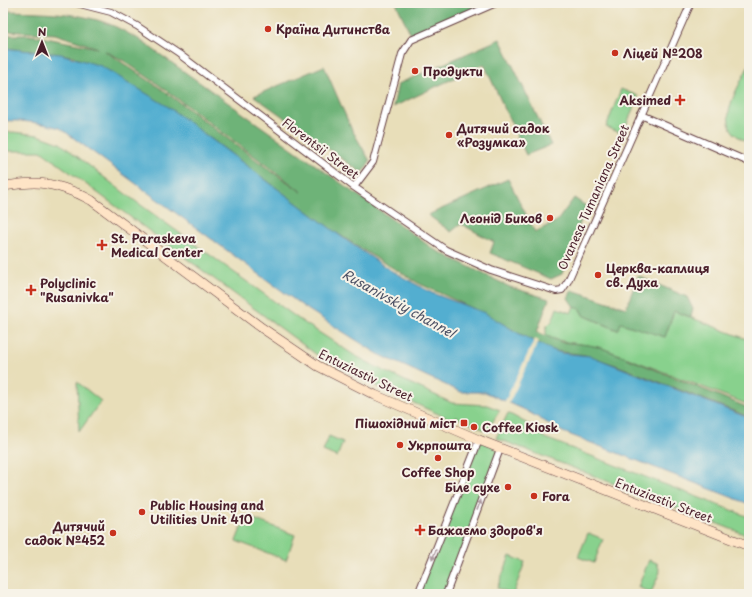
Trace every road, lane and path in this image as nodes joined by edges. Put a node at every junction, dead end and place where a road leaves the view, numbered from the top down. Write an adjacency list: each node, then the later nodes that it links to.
1 (76, 3): 7 (street, Florentsii Street)
2 (496, 3): 7 (street)
3 (691, 3): 4 (street, Ovanesa Tumaniana Street)
4 (641, 115): 5 (street); 8 (street, Ovanesa Tumaniana Street)
5 (749, 162)
6 (3, 186): 9 (street, Entuziastiv Street)
7 (354, 187): 8 (street, Florentsii Street)
8 (562, 290)
9 (479, 440): 10 (street, Entuziastiv Street); 12 (street, one-way to 12)
10 (500, 449): 11 (street, Entuziastiv Street); 13 (street, one-way to 10)
11 (749, 546)
12 (418, 594)
13 (446, 594)

